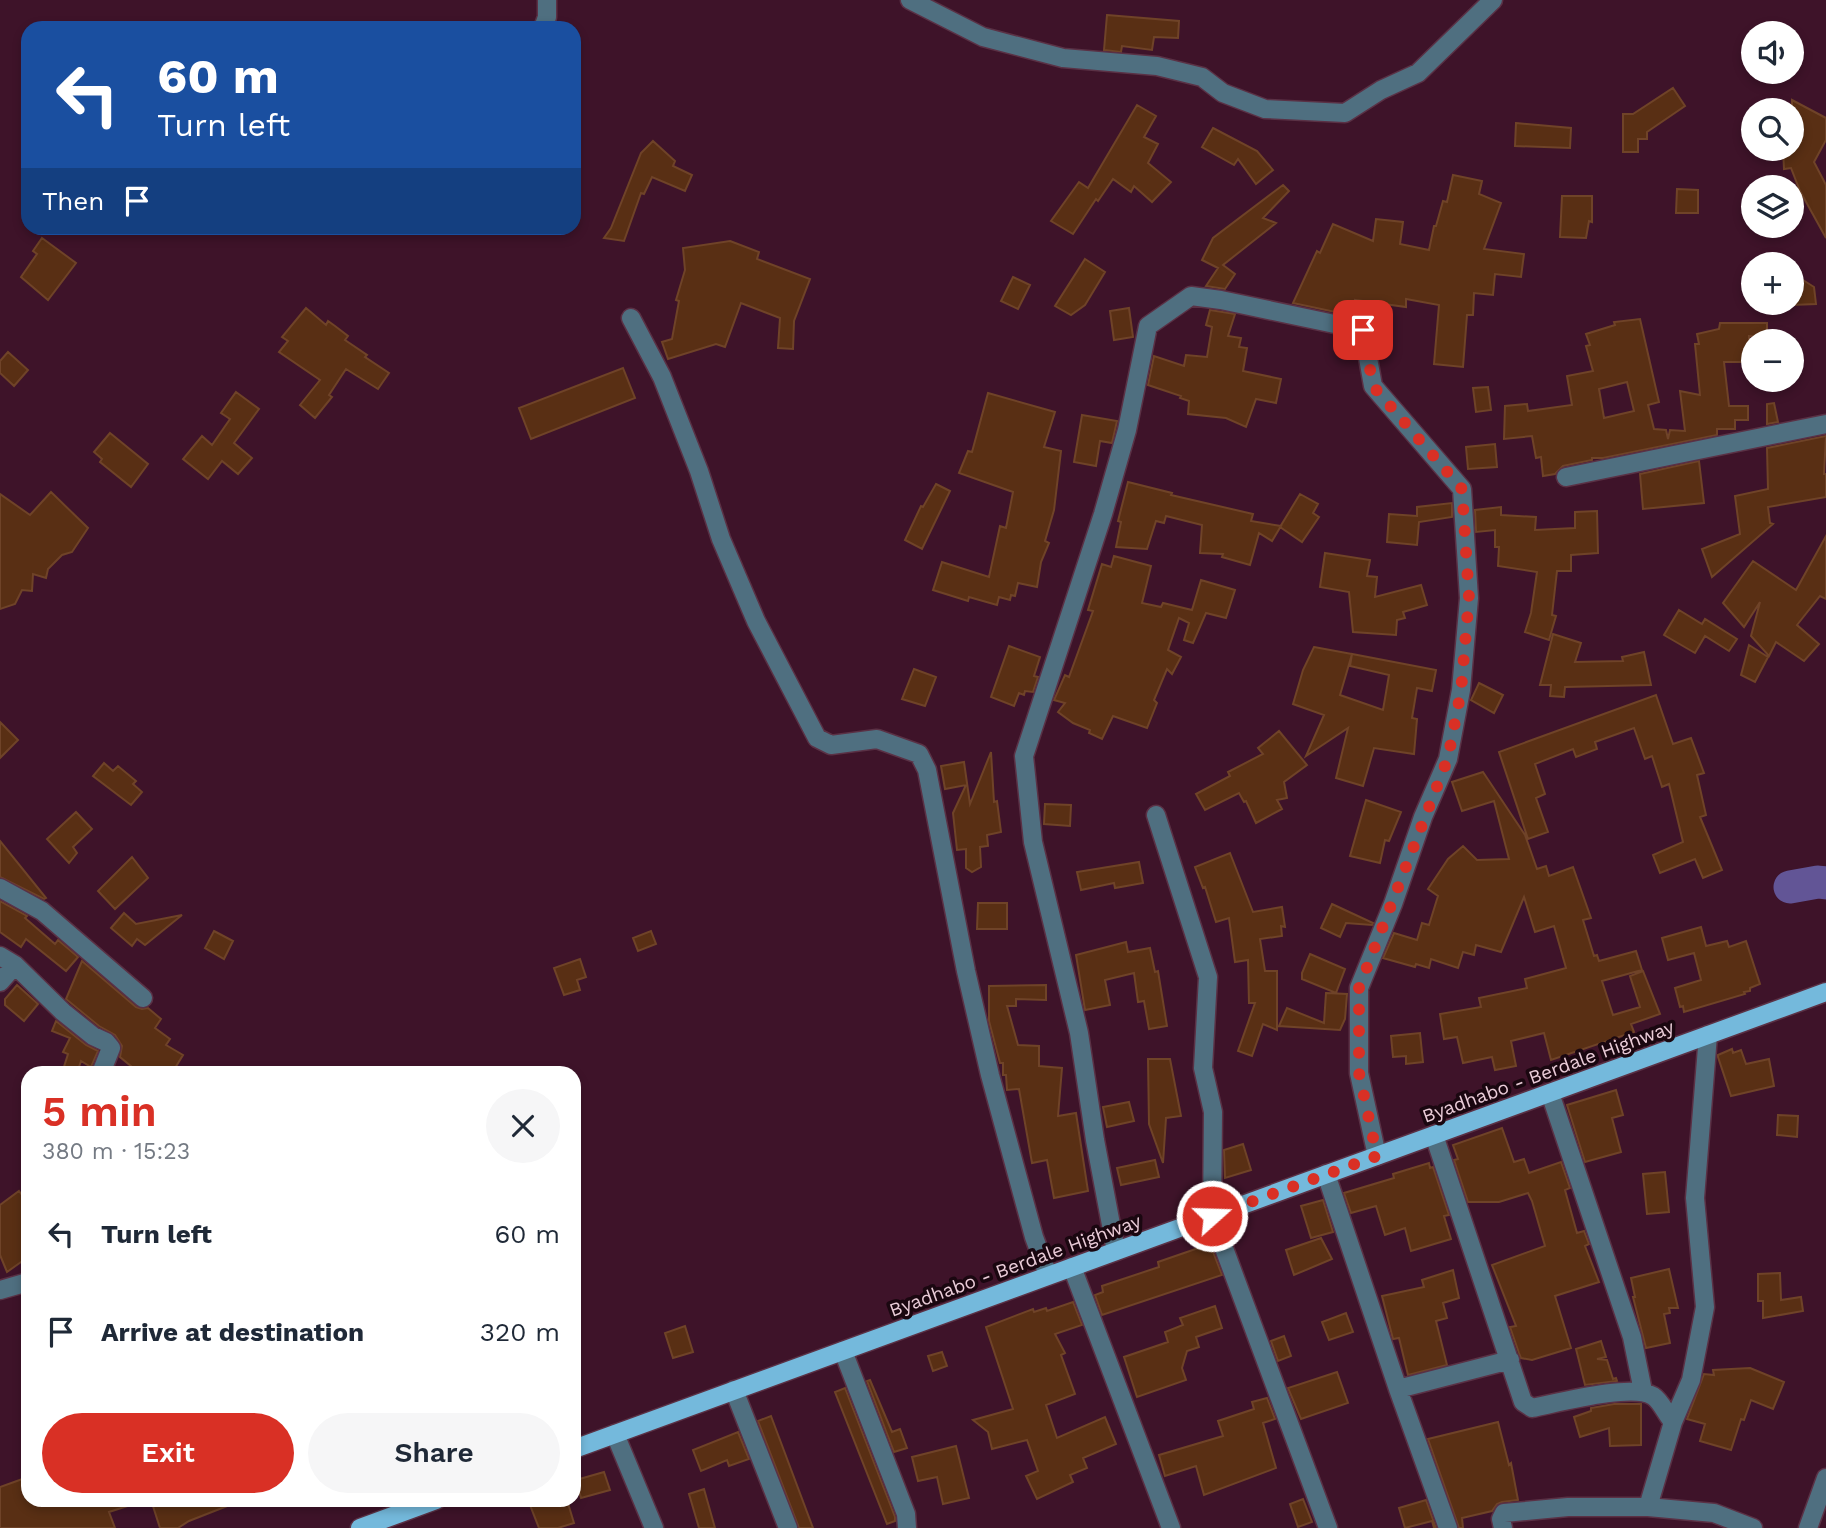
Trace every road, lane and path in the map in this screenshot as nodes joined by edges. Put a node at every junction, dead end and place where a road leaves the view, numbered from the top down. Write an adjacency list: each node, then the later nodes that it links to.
1 (547, 0): 5 (street)
2 (910, 0): 4 (street)
3 (1493, 0): 4 (street)
4 (935, 7)
5 (546, 21)
6 (631, 318): 24 (street)
7 (1826, 424): 8 (street)
8 (1566, 477)
9 (1156, 815): 21 (street)
10 (0, 888): 14 (street)
11 (7, 960): 12 (street); 16 (street)
12 (0, 982)
13 (1826, 992): 15 (main road, Byadhabo - Berdale Highway)
14 (143, 998)
15 (1708, 1035): 17 (main road, Byadhabo - Berdale Highway); 32 (street)
16 (104, 1066)
17 (1550, 1093): 18 (main road, Byadhabo - Berdale Highway); 31 (street)
18 (1434, 1135): 19 (main road, Byadhabo - Berdale Highway); 28 (street)
19 (1377, 1156): 20 (main road, Byadhabo - Berdale Highway); 22 (street)
20 (1326, 1174): 21 (main road, Byadhabo - Berdale Highway); 29 (street)
21 (1212, 1216): 22 (main road, Byadhabo - Berdale Highway); 44 (street)
22 (1115, 1251): 23 (main road, Byadhabo - Berdale Highway)
23 (1072, 1267): 24 (main road, Byadhabo - Berdale Highway); 43 (street)
24 (1048, 1275): 27 (main road, Byadhabo - Berdale Highway)
25 (21, 1284): 26 (street)
26 (0, 1290)
27 (843, 1351): 30 (main road, Byadhabo - Berdale Highway); 42 (street)
28 (1510, 1360): 29 (street); 31 (street)
29 (1398, 1389): 45 (street)
30 (734, 1390): 33 (main road, Byadhabo - Berdale Highway); 41 (street)
31 (1643, 1391): 32 (street)
32 (1673, 1422): 37 (street)
33 (615, 1434): 34 (main road, Byadhabo - Berdale Highway); 40 (street)
34 (581, 1446)
35 (1826, 1478): 48 (street)
36 (421, 1507): 38 (main road)
37 (1648, 1507): 46 (street); 47 (street)
38 (386, 1523): 39 (main road)
39 (360, 1528)
40 (654, 1528)
41 (788, 1528)
42 (907, 1528)
43 (1171, 1528)
44 (1328, 1528)
45 (1448, 1528)
46 (1503, 1528)
47 (1753, 1528)
48 (1808, 1528)

